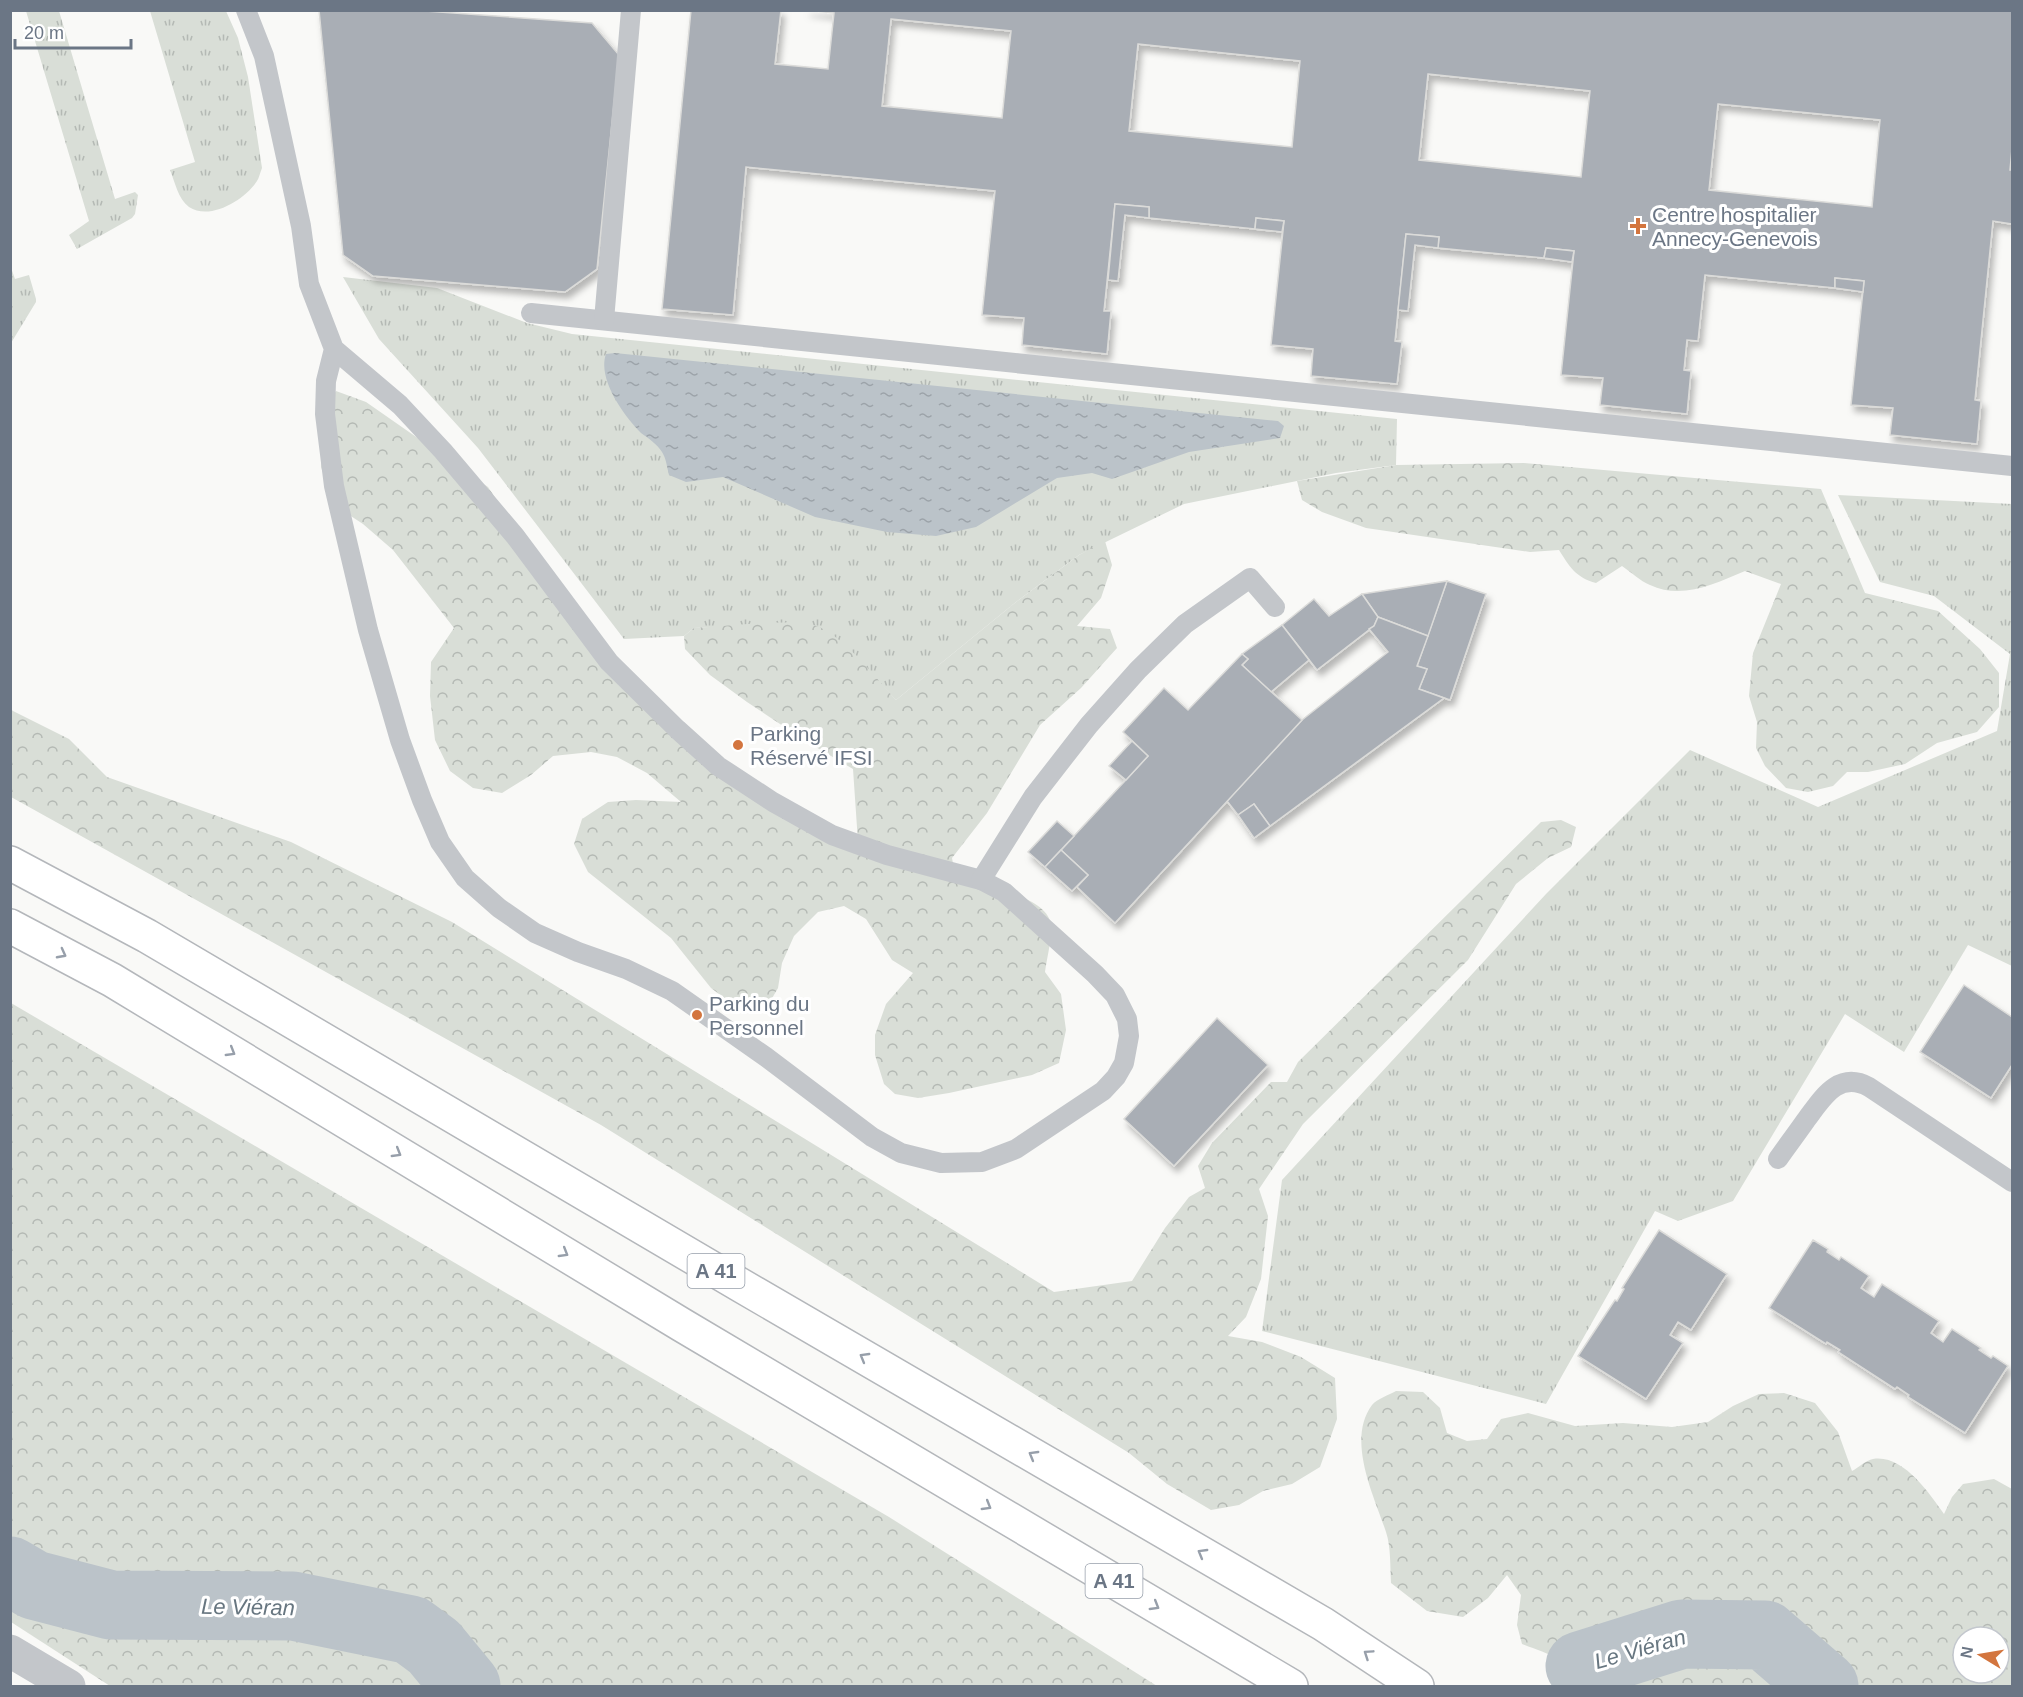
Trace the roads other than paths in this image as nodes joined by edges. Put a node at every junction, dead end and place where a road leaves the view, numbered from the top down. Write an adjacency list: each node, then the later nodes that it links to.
1 (246, 10): 5 (lane)
2 (631, 10): 4 (lane)
3 (531, 313): 4 (lane)
4 (604, 320): 6 (lane)
5 (334, 349): 9 (lane); 9 (lane)
6 (2013, 466)
7 (1275, 607): 9 (lane)
8 (10, 862): 16 (highway, A 41, one-way to 8)
9 (981, 880)
10 (10, 926): 15 (highway, A 41, one-way to 15)
11 (1778, 1159): 12 (lane)
12 (2013, 1182)
13 (10, 1651): 14 (street)
14 (69, 1686)
15 (1291, 1686)
16 (1417, 1686)

